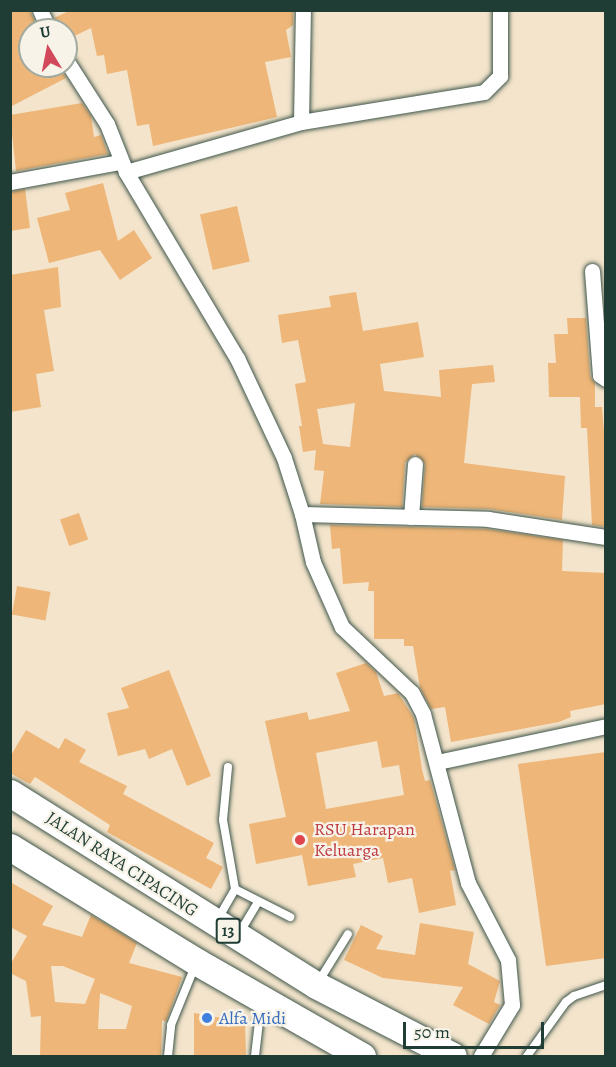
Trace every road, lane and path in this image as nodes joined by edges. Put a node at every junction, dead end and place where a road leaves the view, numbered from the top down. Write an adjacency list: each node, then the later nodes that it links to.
1 (303, 10): 4 (street)
2 (500, 10): 4 (street)
3 (78, 78): 5 (street)
4 (301, 122): 5 (street)
5 (123, 167): 6 (street); 11 (street)
6 (10, 182)
7 (592, 271): 8 (street)
8 (600, 311): 9 (street)
9 (606, 380)
10 (415, 464): 12 (street)
11 (302, 514): 12 (street); 15 (street)
12 (411, 517): 13 (street)
13 (606, 537)
14 (606, 726): 15 (street)
15 (437, 762): 33 (street)
16 (228, 767): 19 (lane)
17 (10, 793): 22 (highway, JALAN RAYA CIPACING / 13)
18 (10, 847): 25 (highway, 13)
19 (235, 890): 20 (lane); 22 (lane)
20 (258, 902): 21 (lane); 24 (lane)
21 (290, 917)
22 (214, 923): 24 (highway, JALAN RAYA CIPACING / 13)
23 (348, 934): 26 (lane)
24 (238, 936): 26 (highway, JALAN RAYA CIPACING / 13)
25 (196, 962): 28 (highway, 13); 29 (lane)
26 (316, 985): 32 (highway, JALAN RAYA CIPACING / 13)
27 (606, 985): 34 (lane)
28 (262, 998): 30 (lane); 31 (highway, 13)
29 (168, 1056)
30 (255, 1056)
31 (362, 1056)
32 (453, 1056)
33 (481, 1056)
34 (527, 1056)

